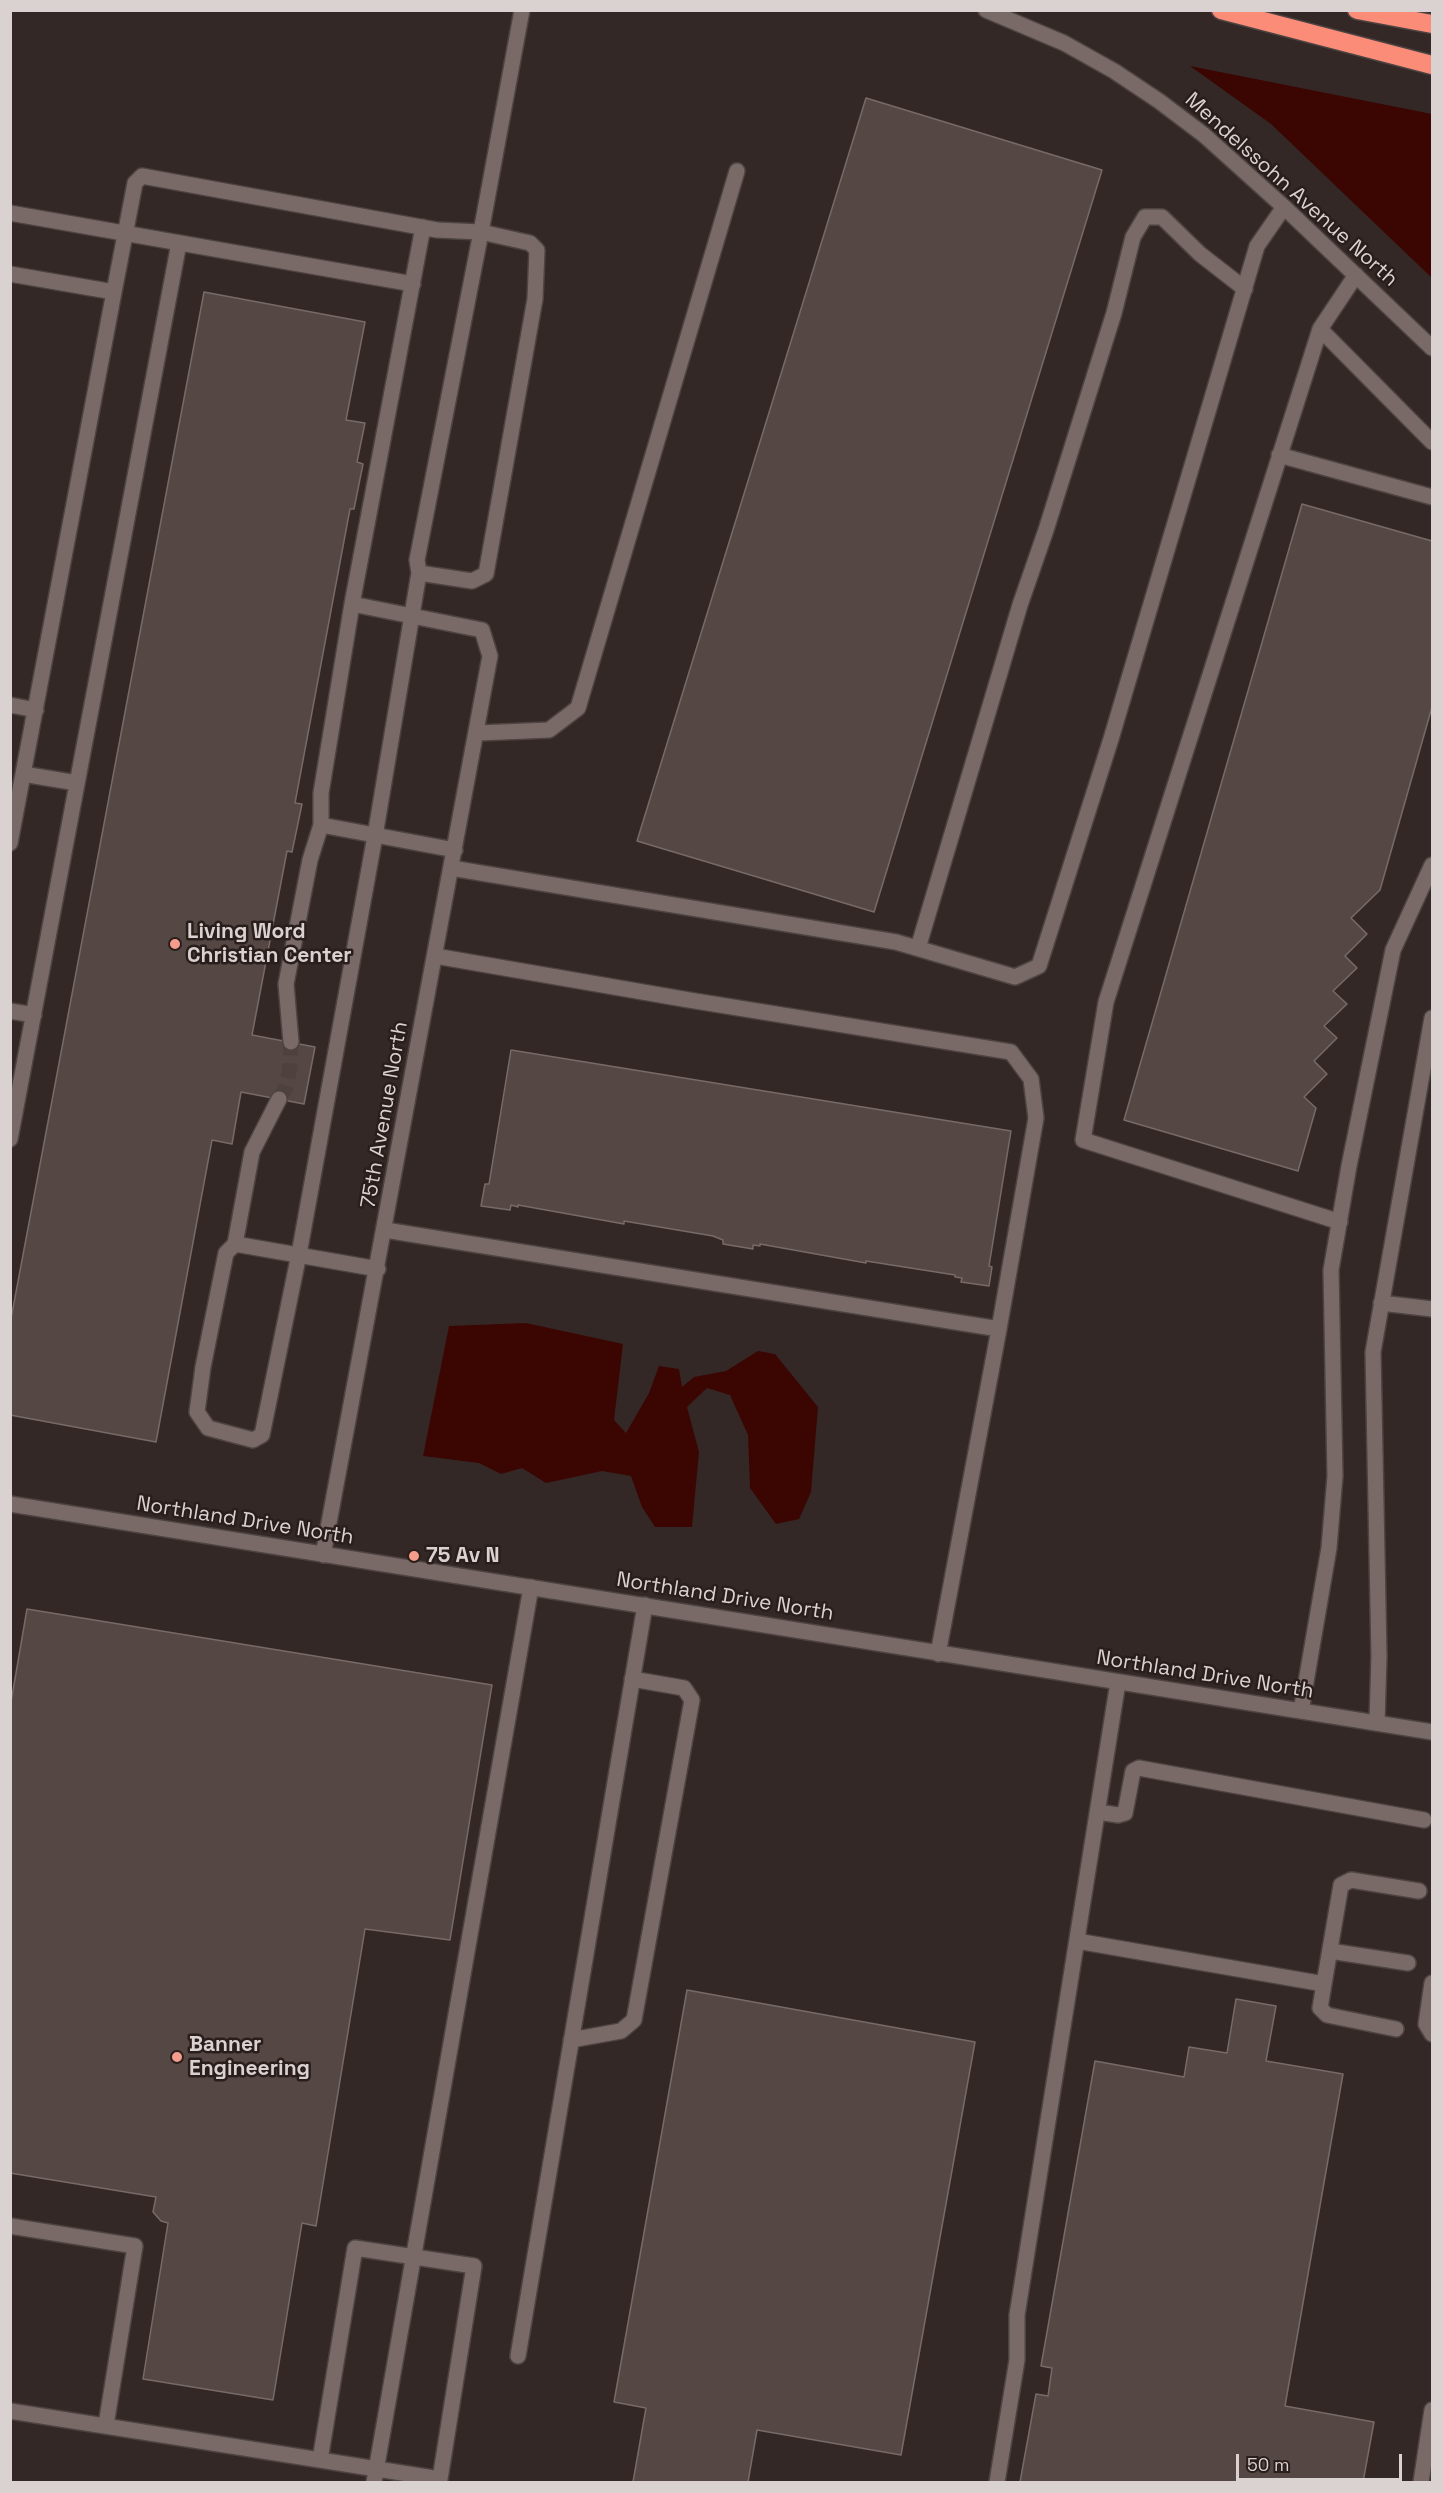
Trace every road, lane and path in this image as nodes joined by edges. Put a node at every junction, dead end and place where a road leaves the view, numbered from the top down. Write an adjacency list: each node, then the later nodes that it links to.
1 (522, 10): 11 (street)
2 (986, 10): 8 (street, Mendelssohn Avenue North)
3 (1221, 10): 6 (highway)
4 (1357, 10): 5 (highway)
5 (1432, 24)
6 (1432, 65)
7 (737, 171): 29 (street)
8 (1284, 207): 15 (street, Mendelssohn Avenue North); 17 (street)
9 (10, 213): 12 (street)
10 (423, 227): 11 (street); 12 (street); 16 (street)
11 (481, 232): 24 (street); 24 (street)
12 (125, 234): 13 (street); 18 (street)
13 (180, 243): 16 (street); 31 (street)
14 (10, 274): 18 (street)
15 (1356, 275): 19 (street); 20 (street, Mendelssohn Avenue North)
16 (412, 284): 25 (street)
17 (1245, 289): 38 (street); 38 (street)
18 (114, 292): 28 (street)
19 (1320, 329): 21 (street); 22 (street)
20 (1432, 348)
21 (1432, 442)
22 (1279, 455): 23 (street); 46 (street)
23 (1432, 497)
24 (418, 573): 26 (street)
25 (352, 604): 26 (street); 32 (street)
26 (410, 615): 29 (street, 75th Avenue North); 33 (street)
27 (10, 705): 28 (street)
28 (36, 710): 30 (street)
29 (478, 732): 35 (street, 75th Avenue North)
30 (23, 774): 31 (street); 34 (street)
31 (77, 783): 41 (street)
32 (321, 825): 33 (street); 43 (street)
33 (375, 836): 35 (street); 49 (street)
34 (10, 843)
35 (454, 850): 37 (street, 75th Avenue North)
36 (1432, 864): 46 (street)
37 (451, 868): 38 (street); 39 (street, 75th Avenue North)
38 (918, 948)
39 (435, 956): 47 (street, 75th Avenue North); 53 (street)
40 (10, 1011): 41 (street)
41 (34, 1015): 45 (street)
42 (1432, 1018): 51 (street)
43 (291, 1042)
44 (279, 1099): 48 (street)
45 (10, 1139)
46 (1340, 1222): 61 (street)
47 (385, 1230): 50 (street, 75th Avenue North); 53 (street)
48 (235, 1244): 49 (street); 49 (street)
49 (298, 1254): 50 (street)
50 (378, 1269): 55 (street, 75th Avenue North)
51 (1382, 1303): 52 (street); 62 (street)
52 (1432, 1309)
53 (999, 1329): 58 (street)
54 (10, 1504): 55 (street, Northland Drive North)
55 (323, 1555): 56 (street, Northland Drive North)
56 (531, 1587): 57 (street, Northland Drive North); 76 (street)
57 (645, 1605): 58 (street, Northland Drive North); 59 (street)
58 (938, 1654): 60 (street, Northland Drive North)
59 (632, 1679): 74 (street); 74 (street)
60 (1118, 1682): 61 (street, Northland Drive North); 64 (street)
61 (1301, 1712): 62 (street, Northland Drive North)
62 (1377, 1724): 63 (street, Northland Drive North)
63 (1432, 1732)
64 (1098, 1812): 65 (street); 67 (street)
65 (1424, 1820)
66 (1419, 1891): 68 (street)
67 (1077, 1941): 71 (street); 83 (street)
68 (1330, 1951): 69 (street); 71 (street)
69 (1408, 1963)
70 (1432, 1983): 73 (street)
71 (1324, 1984): 72 (street)
72 (1396, 2029)
73 (1432, 2034)
74 (571, 2040): 77 (street)
75 (10, 2226): 80 (street)
76 (415, 2257): 81 (street); 82 (street); 82 (street)
77 (518, 2356)
78 (10, 2410): 80 (street)
79 (1432, 2410): 84 (street)
80 (105, 2425): 81 (street)
81 (320, 2460): 82 (street)
82 (376, 2475)
83 (997, 2482)
84 (1421, 2482)

